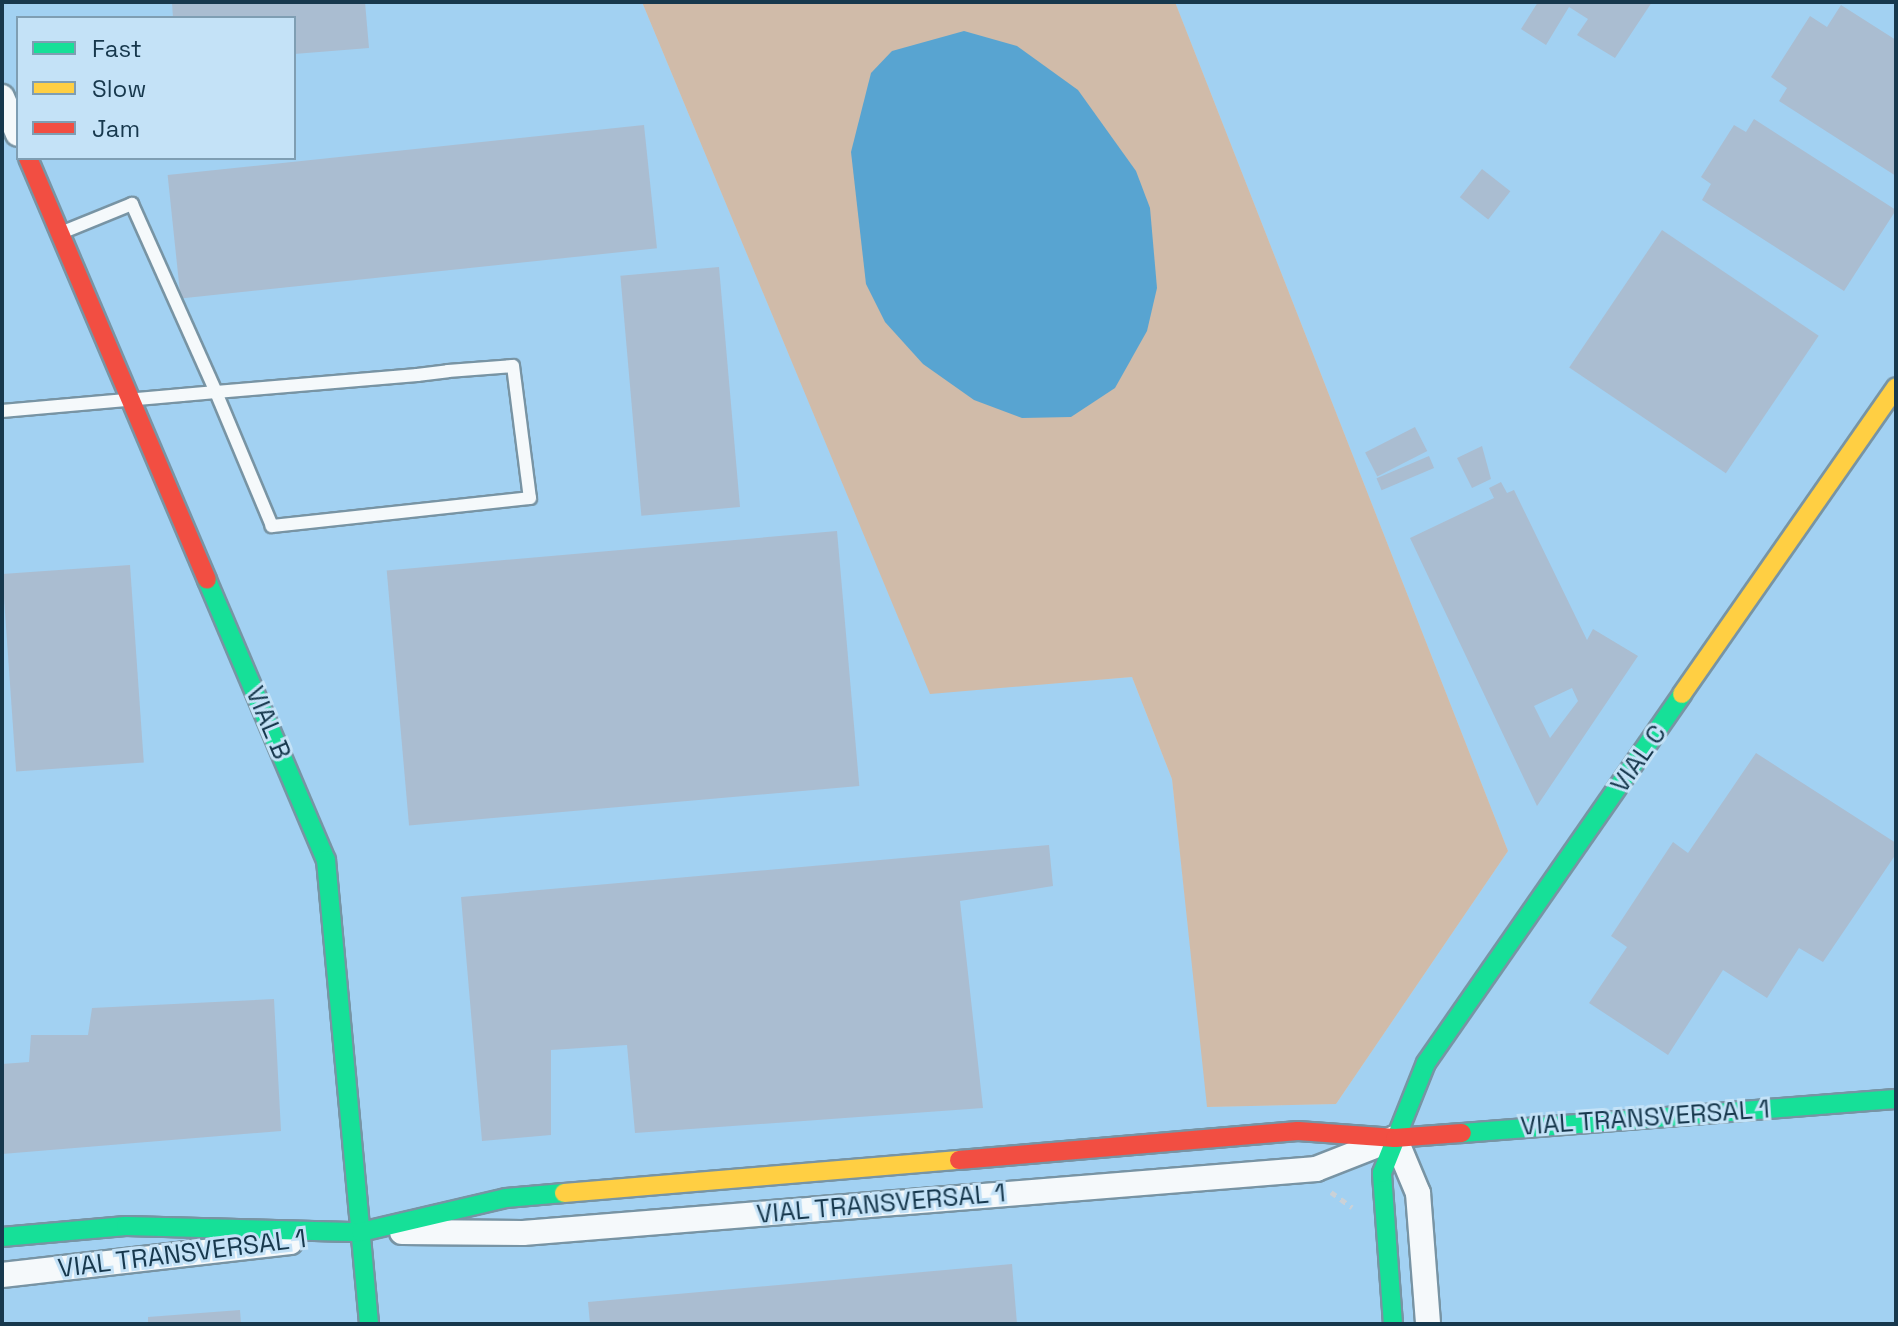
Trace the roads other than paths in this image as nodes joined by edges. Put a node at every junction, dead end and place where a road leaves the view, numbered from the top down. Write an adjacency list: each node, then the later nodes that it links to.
1 (2, 97): 2 (street)
2 (16, 129)
3 (29, 160): 4 (street, VIAL B)
4 (60, 233): 6 (lane); 7 (street, VIAL B)
5 (1896, 387): 10 (street, VIAL C)
6 (216, 392): 6 (lane); 7 (lane)
7 (132, 399): 8 (lane); 11 (street, VIAL B)
8 (2, 411)
9 (1896, 1099): 10 (street, VIAL TRANSVERSAL 1)
10 (1395, 1138): 11 (street, VIAL TRANSVERSAL 1); 11 (street, VIAL TRANSVERSAL 1); 15 (street, VIAL C); 16 (street)
11 (361, 1232): 12 (street, VIAL TRANSVERSAL 1); 13 (street, VIAL TRANSVERSAL 1); 14 (street, VIAL B)
12 (2, 1237)
13 (2, 1275)
14 (369, 1324)
15 (1393, 1324)
16 (1428, 1324)

